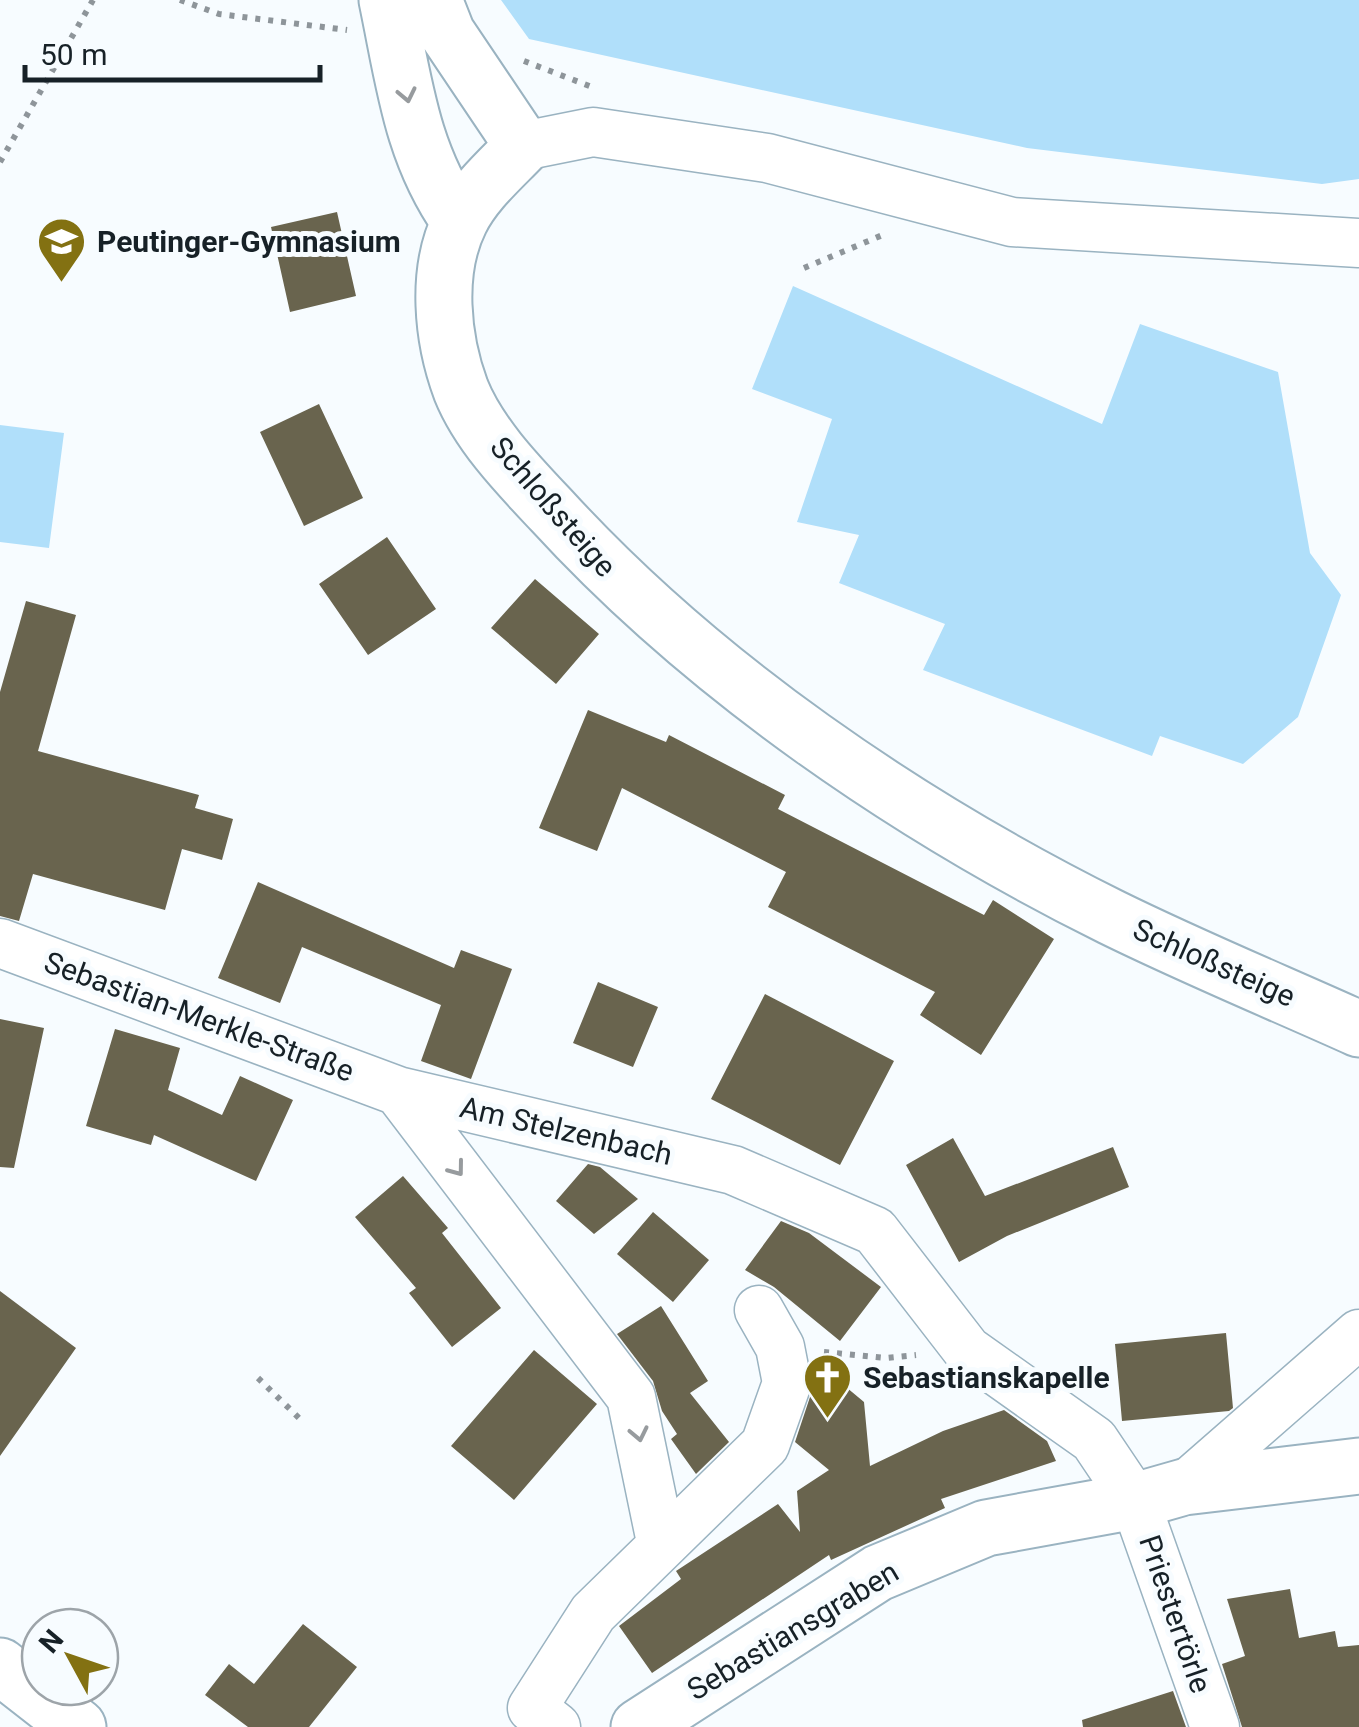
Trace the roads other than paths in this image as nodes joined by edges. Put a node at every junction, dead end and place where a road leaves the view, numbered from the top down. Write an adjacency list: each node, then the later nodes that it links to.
1 (405, 8): 2 (street); 3 (street, one-way to 3)
2 (523, 146): 3 (street, Schloßsteige); 4 (street)
3 (459, 222): 6 (street, Schloßsteige)
4 (1359, 243)
5 (0, 943): 7 (street, Sebastian-Merkle-Straße)
6 (1359, 1029)
7 (398, 1091): 11 (street, Am Stelzenbach); 12 (street, Am Stelzenbach, one-way to 12)
8 (769, 1329): 12 (street)
9 (1359, 1334): 11 (street)
10 (1359, 1466): 11 (street, Sebastiansgraben)
11 (1160, 1494): 16 (street, Sebastiansgraben); 17 (street, Priestertörle)
12 (661, 1542): 15 (street)
13 (0, 1666): 14 (street)
14 (78, 1727)
15 (556, 1727)
16 (638, 1727)
17 (1215, 1727)

